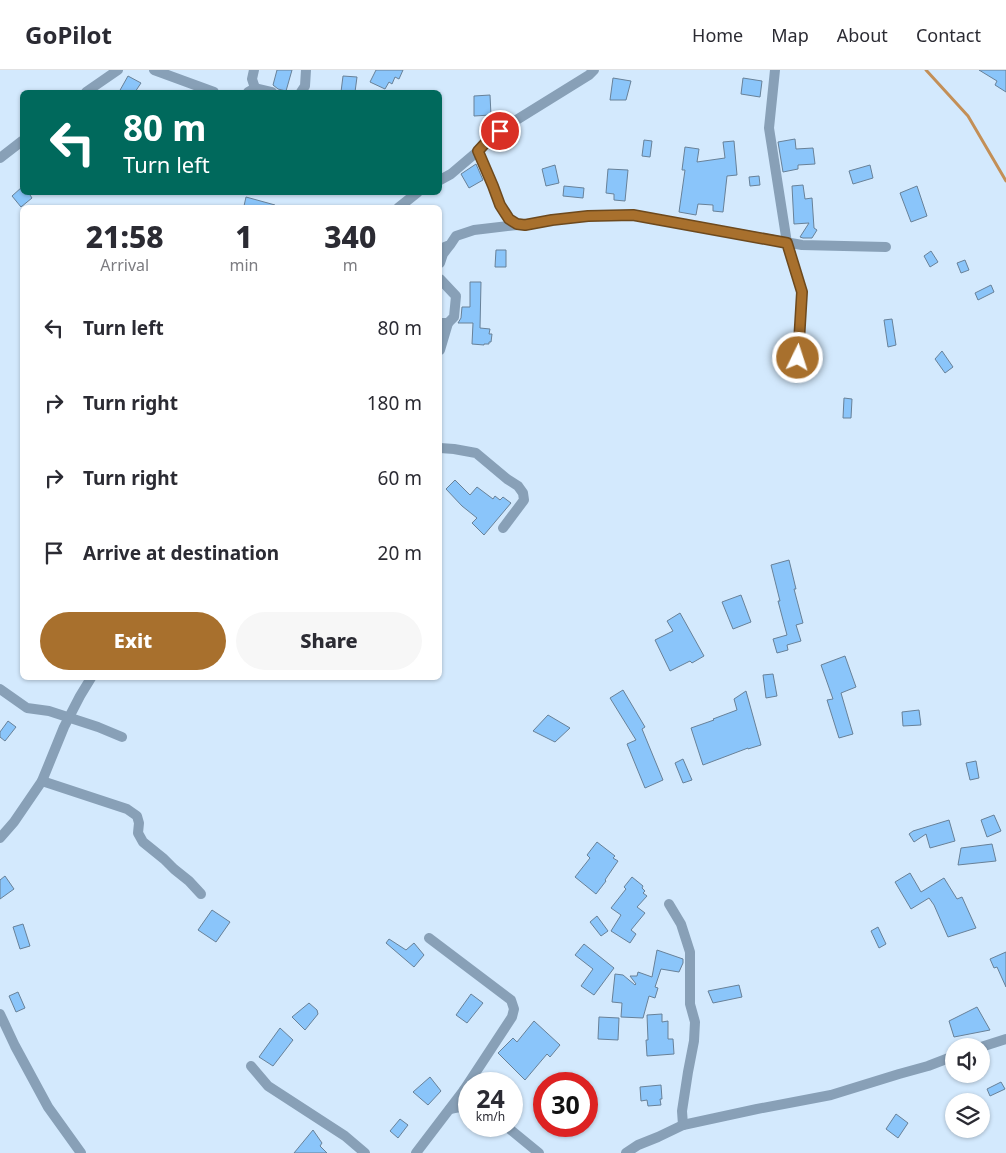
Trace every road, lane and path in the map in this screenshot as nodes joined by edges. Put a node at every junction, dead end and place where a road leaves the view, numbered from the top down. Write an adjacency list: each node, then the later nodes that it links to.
1 (118, 70): 7 (street)
2 (154, 70): 8 (street)
3 (254, 70): 9 (street)
4 (306, 70): 10 (street)
5 (594, 70): 12 (street)
6 (775, 70): 18 (street)
7 (89, 90)
8 (209, 90)
9 (252, 90)
10 (303, 90)
11 (20, 143): 13 (street)
12 (478, 151): 14 (street); 17 (street)
13 (0, 158)
14 (442, 179)
15 (414, 195): 16 (street)
16 (402, 205)
17 (517, 224): 18 (street); 19 (street)
18 (787, 243): 20 (street); 24 (street)
19 (445, 247)
20 (886, 247)
21 (442, 281): 22 (street)
22 (444, 323): 23 (street)
23 (442, 336)
24 (798, 358)
25 (442, 448): 26 (street)
26 (503, 528)
27 (90, 680): 29 (street)
28 (0, 690): 29 (street)
29 (69, 718): 30 (street); 31 (street)
30 (122, 737)
31 (42, 781): 32 (street); 33 (street)
32 (0, 838)
33 (202, 894)
34 (670, 904): 45 (street)
35 (429, 938): 41 (street)
36 (0, 1014): 47 (street)
37 (1006, 1039): 38 (street)
38 (990, 1044)
39 (945, 1059): 45 (street)
40 (251, 1066): 48 (street)
41 (479, 1072)
42 (458, 1101): 44 (street)
43 (458, 1107): 44 (street)
44 (450, 1109): 49 (street)
45 (683, 1125): 51 (street)
46 (519, 1137): 50 (street)
47 (81, 1153)
48 (365, 1153)
49 (416, 1153)
50 (539, 1153)
51 (626, 1153)

